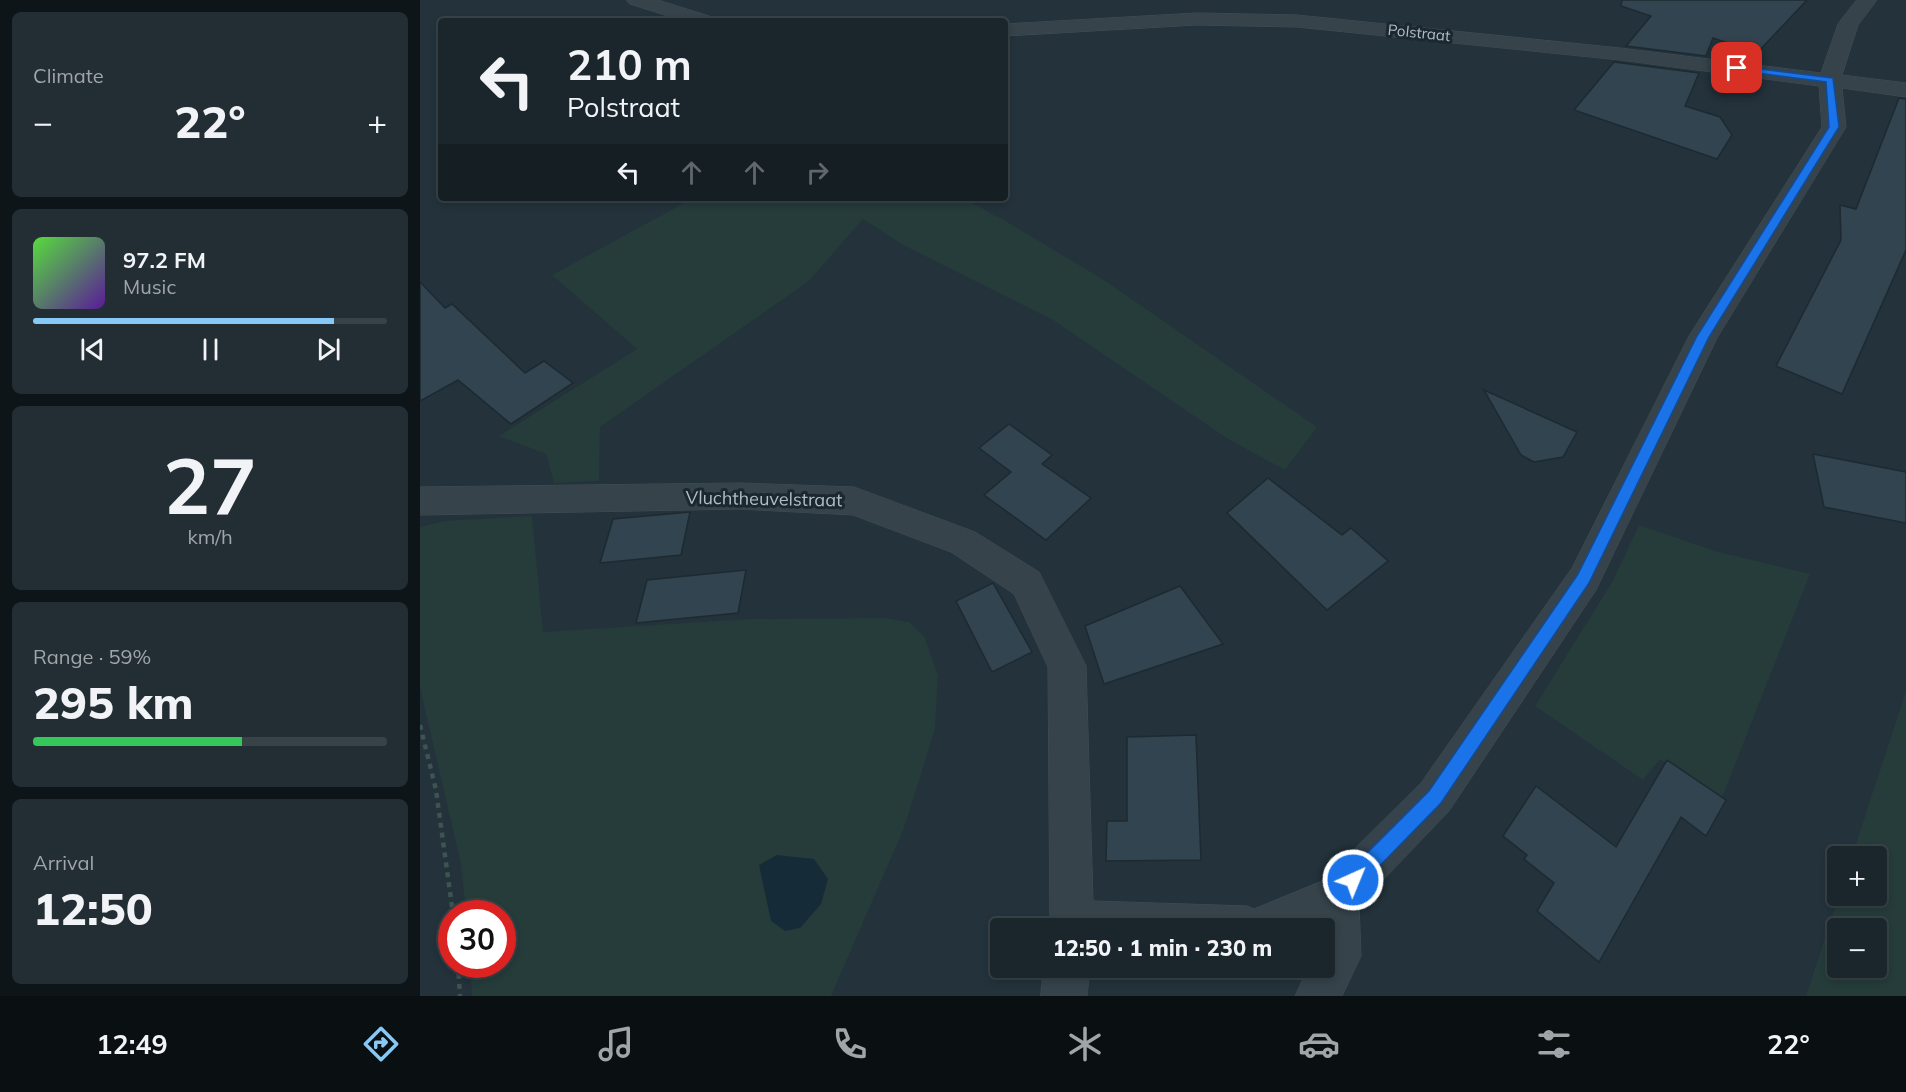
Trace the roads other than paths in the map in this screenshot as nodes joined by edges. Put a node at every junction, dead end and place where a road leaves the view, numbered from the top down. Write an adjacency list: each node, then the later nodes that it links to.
1 (637, 0): 3 (street)
2 (1867, 0): 5 (street)
3 (695, 18)
4 (1008, 30): 5 (street, Polstraat)
5 (1830, 80): 6 (street, Polstraat); 8 (street)
6 (1906, 90)
7 (420, 501): 9 (street, Vluchtheuvelstraat)
8 (1337, 896): 10 (street); 13 (street)
9 (1072, 918)
10 (1285, 918)
11 (1066, 978): 12 (street)
12 (1064, 996)
13 (1318, 996)

